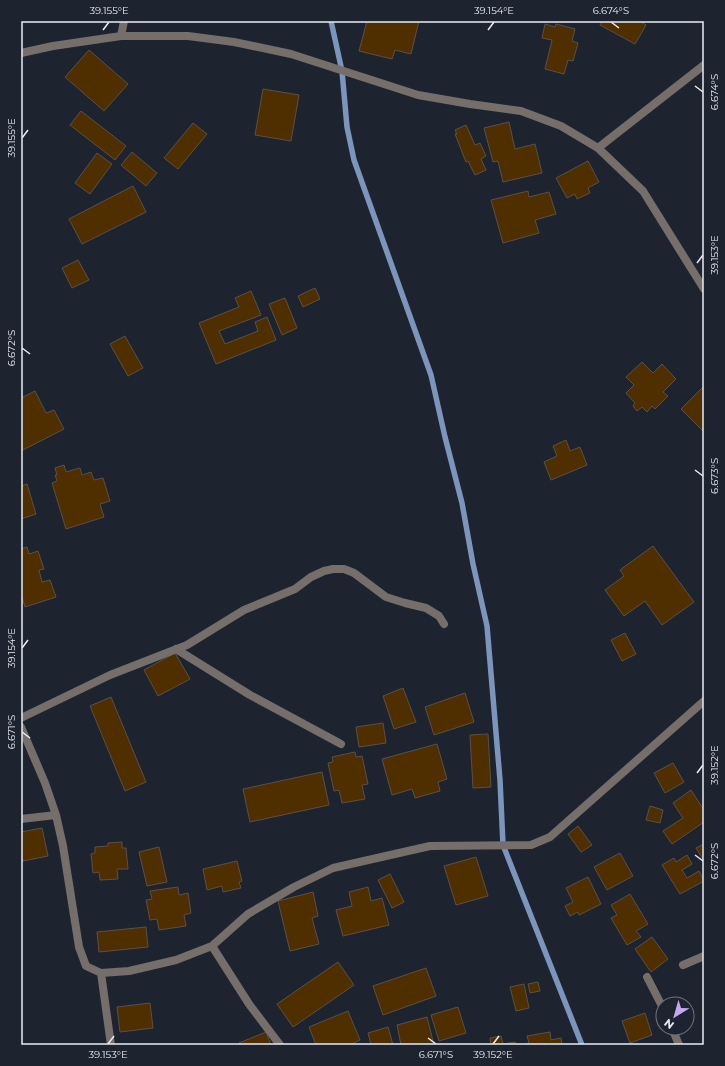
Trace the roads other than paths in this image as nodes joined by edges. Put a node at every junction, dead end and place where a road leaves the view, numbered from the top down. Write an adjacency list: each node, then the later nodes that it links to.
1 (124, 21): 2 (street)
2 (121, 36): 3 (street); 5 (street)
3 (21, 53)
4 (704, 65): 5 (street)
5 (598, 148): 6 (street)
6 (704, 289)
7 (444, 624): 8 (street)
8 (176, 649): 10 (street); 12 (street)
9 (704, 701): 15 (street)
10 (21, 718)
11 (21, 727): 13 (street)
12 (341, 744)
13 (56, 815): 14 (street); 18 (street)
14 (21, 818)
15 (212, 946): 18 (street); 22 (street)
16 (704, 956): 17 (street)
17 (683, 965)
18 (101, 973): 21 (street)
19 (647, 977): 20 (street)
20 (657, 996)
21 (111, 1045)
22 (280, 1045)

